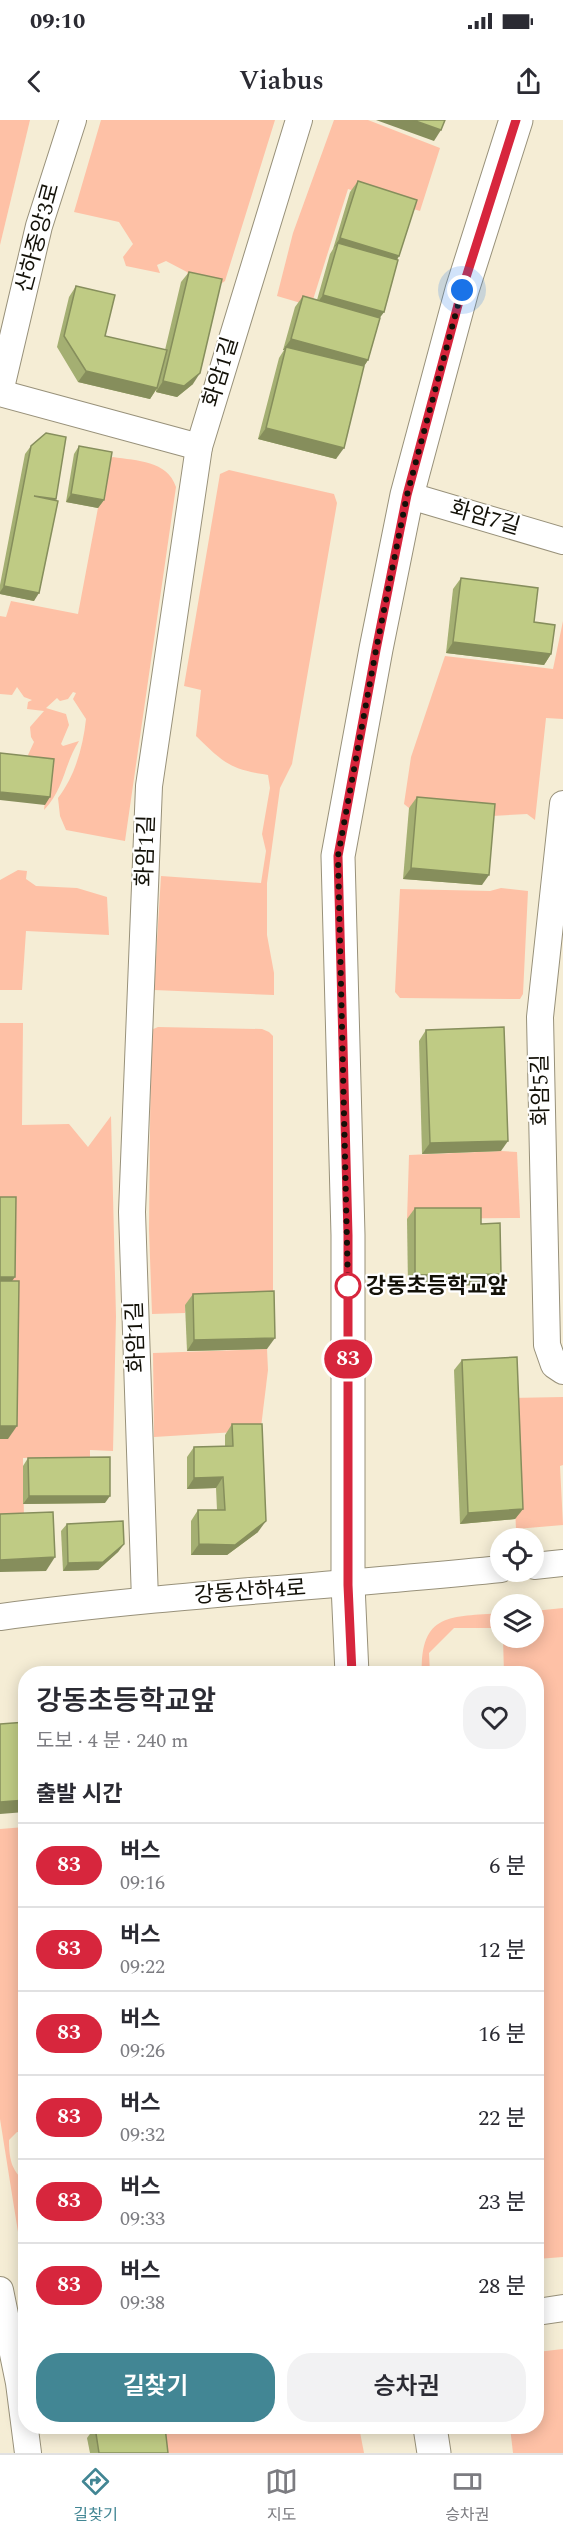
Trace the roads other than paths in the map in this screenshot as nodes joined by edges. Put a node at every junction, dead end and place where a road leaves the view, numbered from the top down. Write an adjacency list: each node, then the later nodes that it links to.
1 (73, 120): 4 (street, 산하중앙3로)
2 (299, 120): 5 (street, 화암1길)
3 (516, 120): 6 (main road)
4 (0, 393): 5 (street)
5 (199, 447): 14 (street, 화암1길)
6 (407, 495): 7 (street, 화암7길); 13 (main road)
7 (563, 541)
8 (563, 804): 9 (street, 화암5길)
9 (563, 1371)
10 (563, 1563): 11 (street)
11 (544, 1565)
12 (490, 1570): 13 (street, 강동산하4로)
13 (348, 1585): 14 (street, 강동산하4로); 16 (main road)
14 (145, 1600): 15 (street, 강동산하4로)
15 (0, 1617)
16 (352, 1666)
17 (0, 2290): 20 (street)
18 (563, 2308): 19 (street)
19 (544, 2311)
20 (18, 2365)
21 (26, 2434): 23 (street)
22 (431, 2434): 24 (main road)
23 (28, 2453)
24 (434, 2453)

